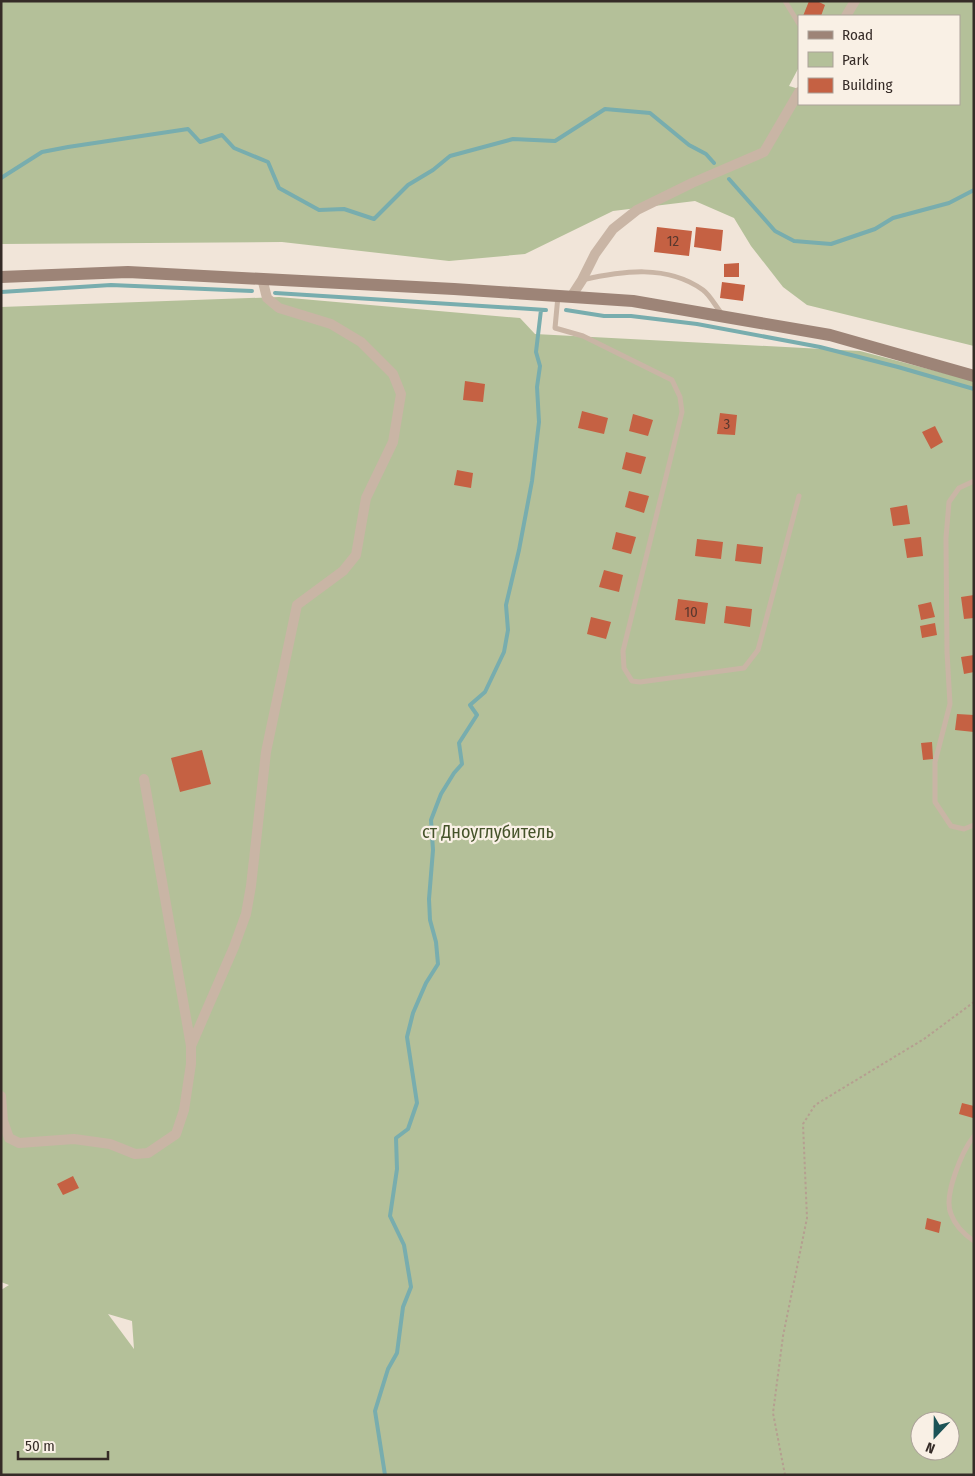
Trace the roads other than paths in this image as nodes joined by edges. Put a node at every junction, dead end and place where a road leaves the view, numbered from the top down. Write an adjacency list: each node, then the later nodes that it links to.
1 (785, 1): 4 (lane)
2 (855, 1): 3 (street)
3 (847, 15)
4 (798, 22)
5 (798, 94): 8 (street)
6 (1, 277): 7 (street)
7 (262, 278): 9 (street); 16 (street)
8 (582, 280): 9 (street); 10 (lane)
9 (564, 296): 10 (street); 13 (lane)
10 (724, 317): 11 (street)
11 (974, 376)
12 (974, 481): 15 (lane)
13 (799, 496)
14 (144, 779): 16 (street)
15 (974, 825)
16 (191, 1046): 17 (street)
17 (1, 1096)
18 (974, 1136): 19 (lane)
19 (974, 1241)

